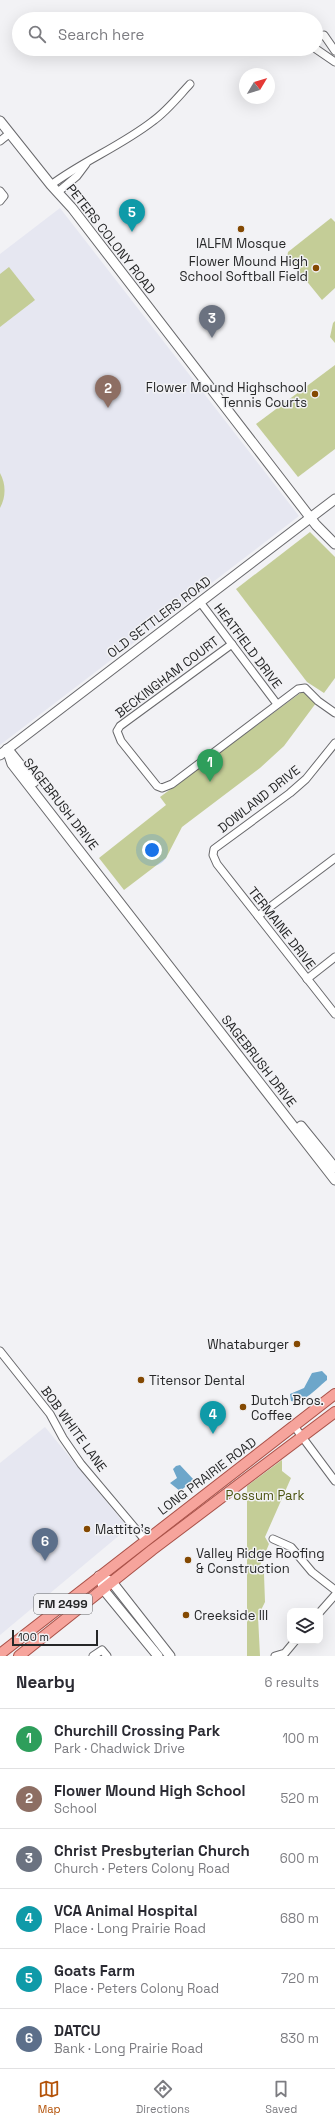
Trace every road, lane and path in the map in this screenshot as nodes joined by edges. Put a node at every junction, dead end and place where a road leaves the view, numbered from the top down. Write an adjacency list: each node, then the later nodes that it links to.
1 (323, 35): 2 (street)
2 (335, 51)
3 (323, 54): 4 (street)
4 (335, 62)
5 (190, 84): 9 (street)
6 (0, 121): 7 (street, PETERS COLONY ROAD)
7 (10, 133): 8 (street); 10 (street, PETERS COLONY ROAD)
8 (0, 141)
9 (86, 164): 10 (street); 11 (street)
10 (51, 185): 11 (street, PETERS COLONY ROAD)
11 (58, 192): 13 (street, PETERS COLONY ROAD)
12 (335, 499): 13 (street, OLD SETTLERS ROAD)
13 (310, 518): 14 (street, PETERS COLONY ROAD); 15 (street, OLD SETTLERS ROAD)
14 (335, 544)
15 (200, 602): 16 (street, HEATFIELD DRIVE); 20 (street, OLD SETTLERS ROAD)
16 (232, 644): 17 (street, HEATFIELD DRIVE); 17 (street, BECKINGHAM COURT)
17 (277, 704): 18 (street)
18 (335, 713)
19 (335, 743): 21 (street, DOWLAND DRIVE)
20 (4, 752): 24 (street, SAGEBRUSH DRIVE)
21 (213, 855): 23 (street, TERMAINE DRIVE)
22 (335, 858): 23 (street)
23 (258, 916): 26 (street, TERMAINE DRIVE)
24 (149, 935): 28 (street, SAGEBRUSH DRIVE); 29 (street, SAGEBRUSH DRIVE)
25 (335, 957): 26 (street)
26 (307, 979): 27 (street, TERMAINE DRIVE)
27 (335, 1014)
28 (335, 1168)
29 (335, 1180)
30 (0, 1351): 36 (street, BOB WHITE LANE)
31 (335, 1394): 33 (main road, LONG PRAIRIE ROAD / FM 2499)
32 (335, 1412): 34 (main road, LONG PRAIRIE ROAD / FM 2499)
33 (294, 1426): 34 (street); 36 (main road, LONG PRAIRIE ROAD / FM 2499)
34 (302, 1437): 35 (street); 39 (main road, LONG PRAIRIE ROAD / FM 2499)
35 (335, 1481)
36 (145, 1540): 38 (main road, LONG PRAIRIE ROAD / FM 2499)
37 (273, 1540): 41 (street)
38 (99, 1576): 39 (street); 40 (street); 46 (main road, LONG PRAIRIE ROAD / FM 2499)
39 (112, 1582): 40 (main road, LONG PRAIRIE ROAD / FM 2499); 50 (street)
40 (103, 1589): 47 (main road, LONG PRAIRIE ROAD / FM 2499); 49 (street)
41 (335, 1590)
42 (335, 1595): 43 (street)
43 (323, 1609)
44 (292, 1644): 51 (street)
45 (104, 1653): 48 (street)
46 (0, 1654)
47 (19, 1656)
48 (93, 1656)
49 (158, 1656)
50 (170, 1656)
51 (275, 1656)

